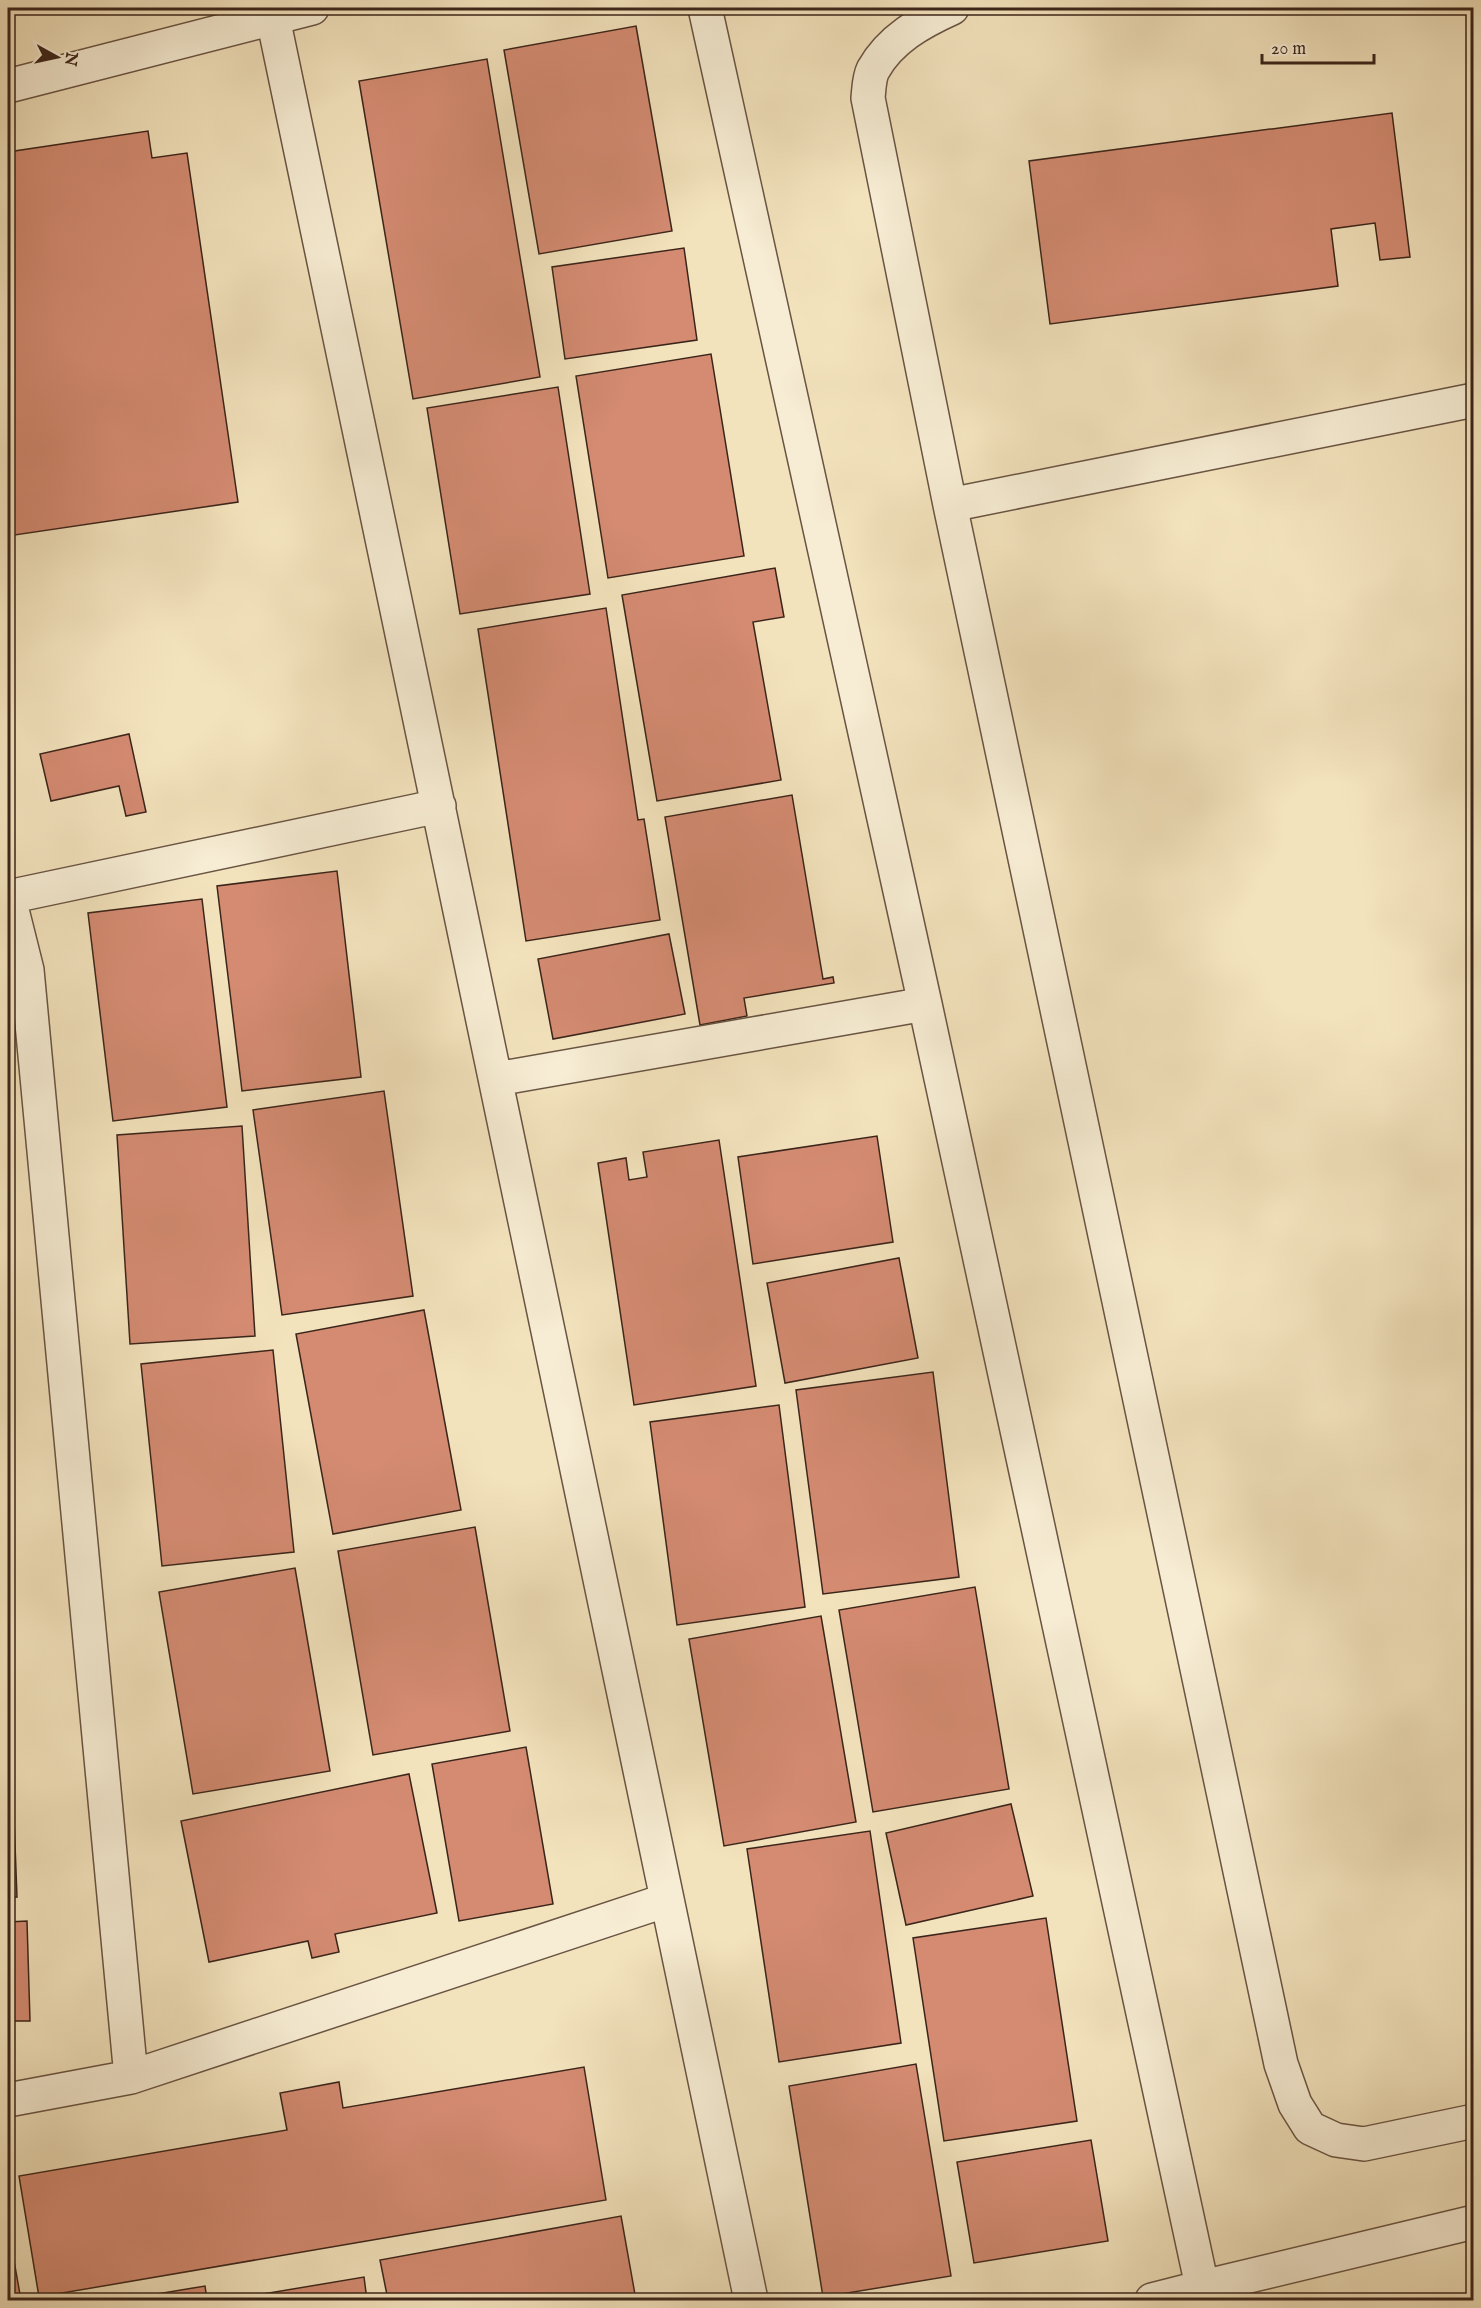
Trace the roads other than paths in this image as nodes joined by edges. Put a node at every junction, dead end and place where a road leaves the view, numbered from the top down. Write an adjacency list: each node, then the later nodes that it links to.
1 (312, 8): 4 (street)
2 (705, 8): 10 (street)
3 (952, 8): 7 (street)
4 (273, 18): 5 (street); 8 (street)
5 (8, 86)
6 (1473, 400): 7 (street)
7 (950, 505): 15 (street)
8 (439, 806): 9 (street); 11 (street)
9 (8, 896): 13 (street)
10 (925, 1004): 11 (street); 17 (street)
11 (496, 1079): 12 (street)
12 (667, 1900): 13 (street); 18 (street)
13 (131, 2077): 14 (street)
14 (8, 2100)
15 (1473, 2121)
16 (1473, 2222): 17 (street)
17 (1204, 2294): 19 (street)
18 (751, 2301)
19 (1152, 2301)

